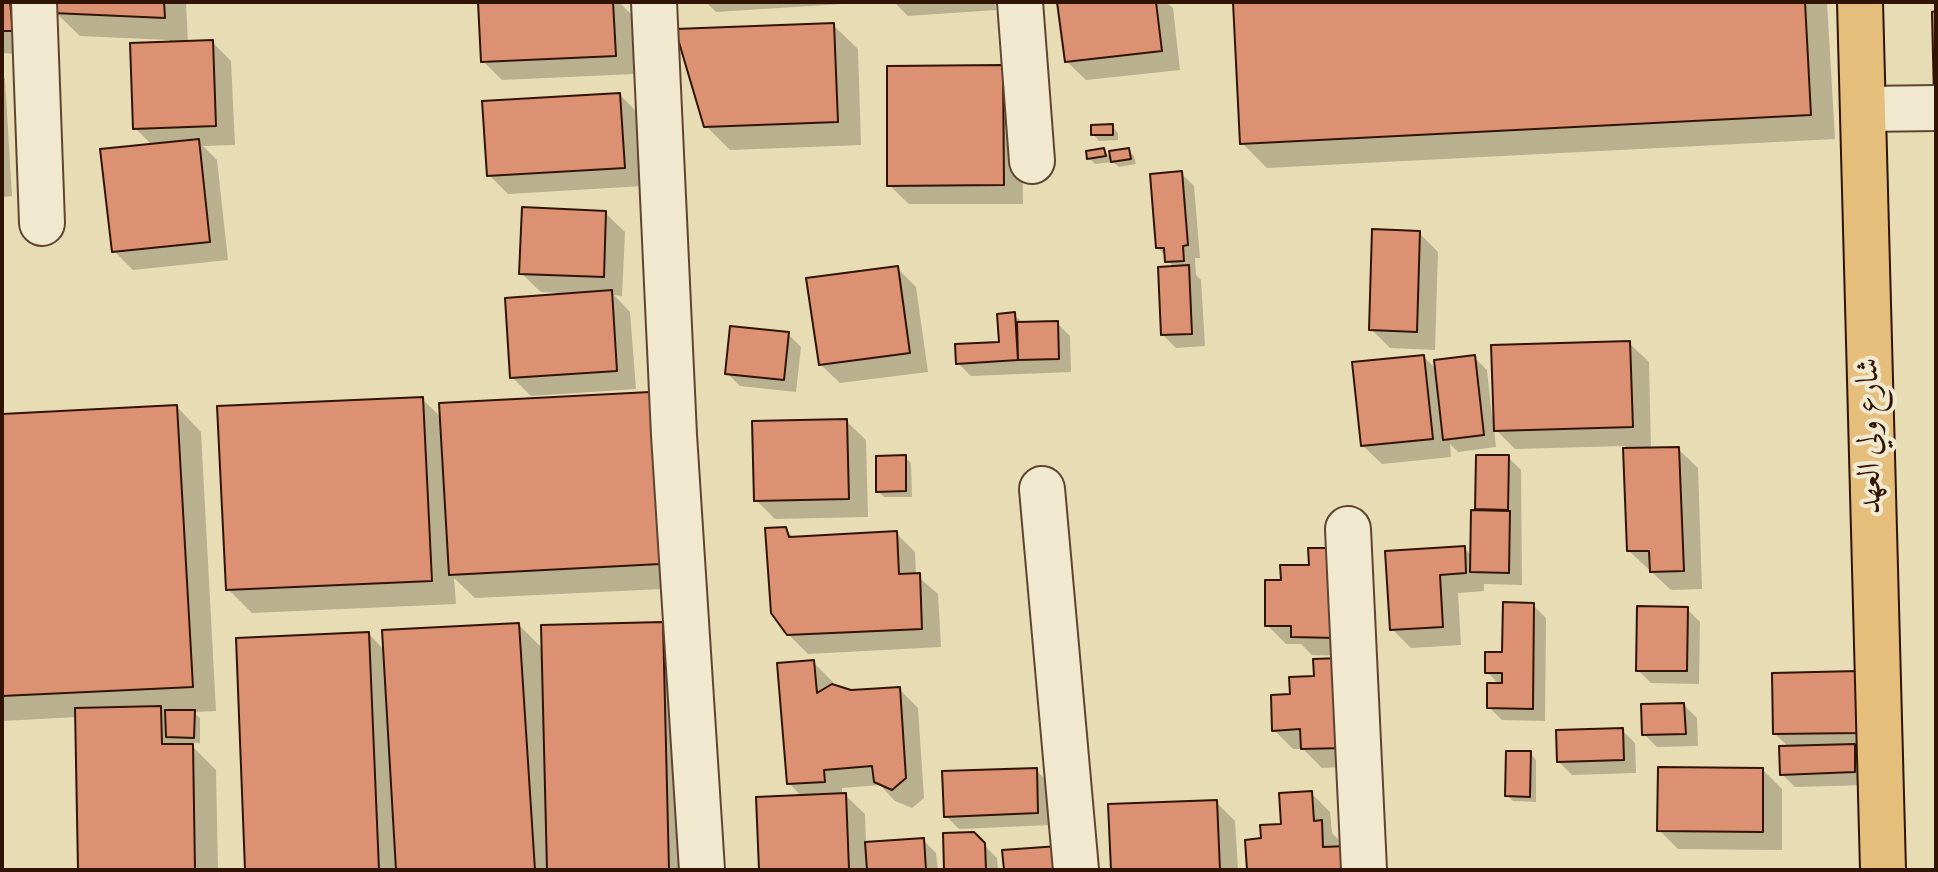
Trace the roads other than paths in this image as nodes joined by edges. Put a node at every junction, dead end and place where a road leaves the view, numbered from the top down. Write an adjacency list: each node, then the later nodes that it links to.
1 (34, 2): 8 (street)
2 (654, 2): 11 (street)
3 (1020, 2): 7 (street)
4 (1860, 2): 6 (main road, شارع ولي العهد)
5 (1936, 108): 6 (street)
6 (1865, 109): 14 (main road, شارع ولي العهد)
7 (1032, 161)
8 (42, 223)
9 (1042, 489): 12 (street)
10 (1348, 529): 13 (street)
11 (702, 870)
12 (1076, 870)
13 (1364, 870)
14 (1883, 870)

